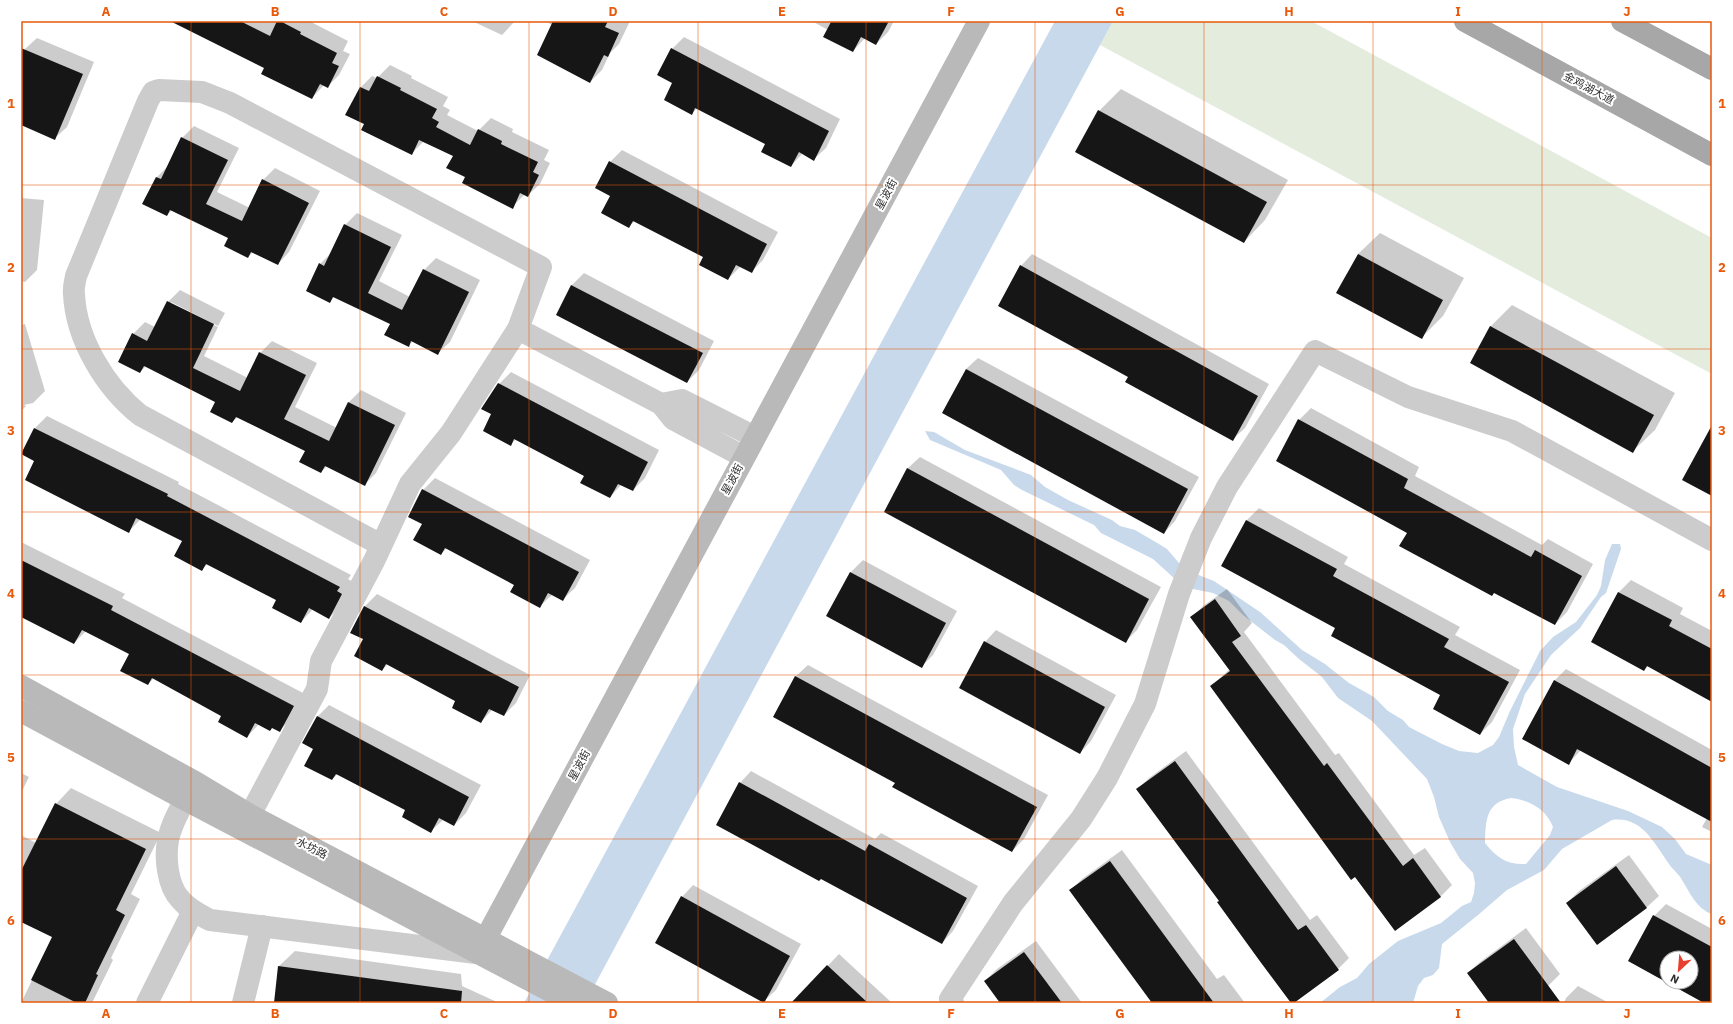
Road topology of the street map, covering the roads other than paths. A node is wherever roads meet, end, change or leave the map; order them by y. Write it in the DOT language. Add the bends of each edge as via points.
graph roads {
  1 [pos="979,21"];
  2 [pos="1465,21"];
  3 [pos="1622,21"];
  4 [pos="1712,69"];
  5 [pos="1712,155"];
  6 [pos="518,329"];
  7 [pos="661,404"];
  8 [pos="755,437"];
  9 [pos="744,457"];
  10 [pos="1712,540"];
  11 [pos="381,545"];
  12 [pos="21,686"];
  13 [pos="21,712"];
  14 [pos="190,791"];
  15 [pos="250,815"];
  16 [pos="192,911"];
  17 [pos="262,926"];
  18 [pos="482,946"];
  19 [pos="530,971"];
  20 [pos="147,1003"];
  21 [pos="242,1003"];
  22 [pos="573,1003"];
  23 [pos="607,1003"];
  24 [pos="952,1003"];
  1 -- 8 [label="street, 星波街"];
  2 -- 5 [label="main road, 金鸡湖大道"];
  3 -- 4 [label="main road"];
  6 -- 7 [label="street"];
  6 -- 11 [label="street" via="451,432 410,484"];
  6 -- 11 [label="street" via="540,267 230,103 202,92 153,92 76,276 74,294 77,312 91,353 116,392 140,416"];
  7 -- 8 [label="street" via="682,400"];
  7 -- 9 [label="street" via="673,419"];
  8 -- 9 [label="street, 星波街"];
  9 -- 18 [label="street, 星波街"];
  10 -- 24 [label="street" via="1512,431 1408,397 1315,351 1227,487 1194,553 1145,704 1111,771 1081,819 1001,919 950,999"];
  11 -- 15 [label="street" via="321,661 316,689"];
  12 -- 14 [label="street, 水坊路"];
  13 -- 14 [label="street, 水坊路"];
  14 -- 15 [label="street, 水坊路"];
  14 -- 16 [label="street" via="168,839 167,860 172,883 179,898"];
  14 -- 18 [label="street, 水坊路"];
  15 -- 18 [label="street, 水坊路"];
  16 -- 17 [label="street" via="210,920"];
  16 -- 20 [label="street"];
  17 -- 18 [label="street"];
  17 -- 21 [label="street"];
  18 -- 19 [label="street, 水坊路"];
  19 -- 22 [label="street, 水坊路"];
  19 -- 23 [label="street, 水坊路"];
}
